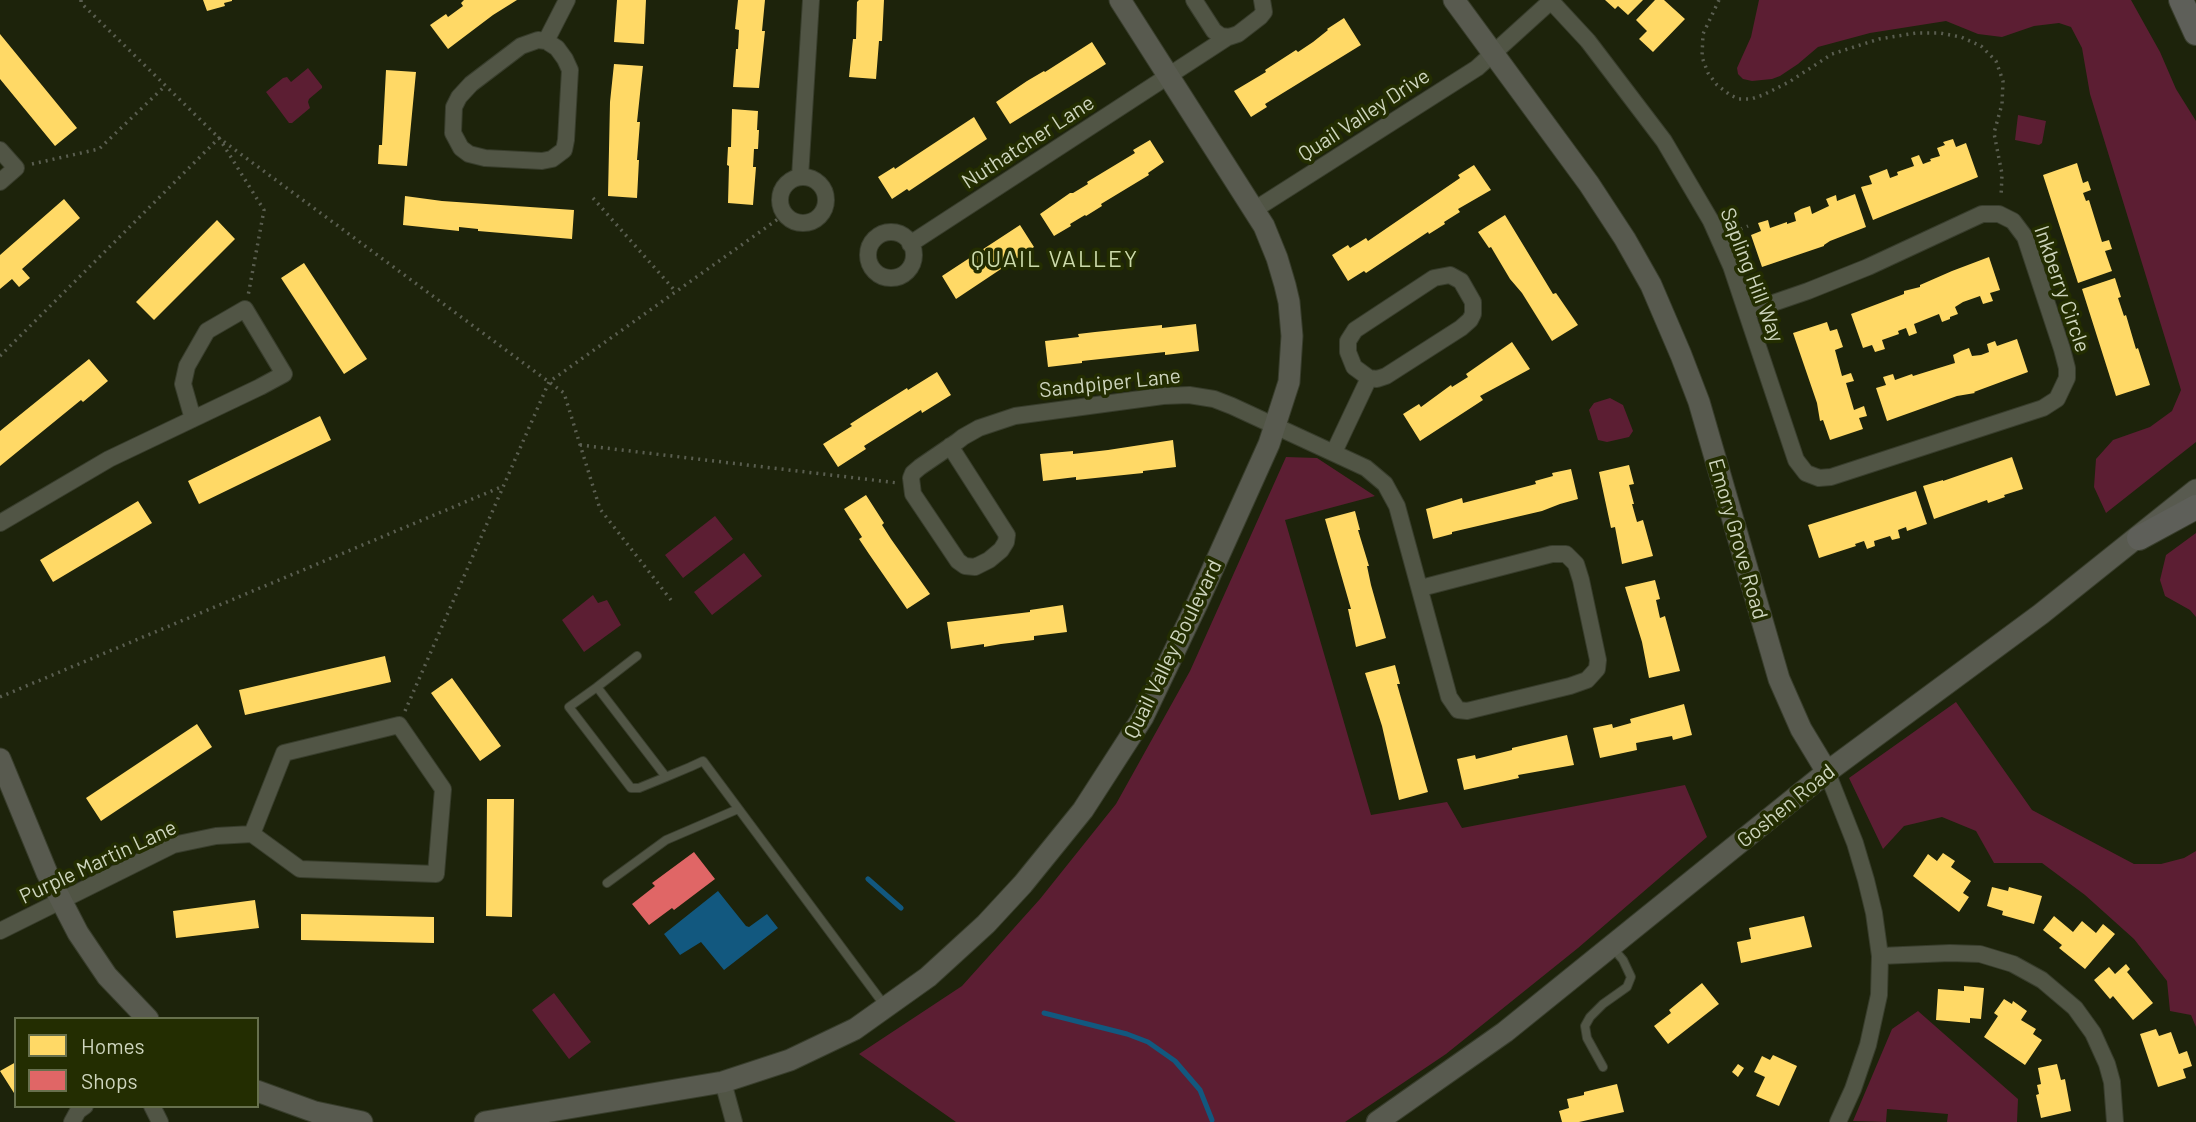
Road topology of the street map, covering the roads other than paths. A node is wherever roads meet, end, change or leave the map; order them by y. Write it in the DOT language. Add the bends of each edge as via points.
graph roads {
  1 [pos="567,0"];
  2 [pos="811,0"];
  3 [pos="1120,0"];
  4 [pos="1194,0"];
  5 [pos="1262,0"];
  6 [pos="1454,0"];
  7 [pos="1551,0"];
  8 [pos="2181,0"];
  9 [pos="2196,33"];
  10 [pos="1228,37"];
  11 [pos="546,41"];
  12 [pos="1494,54"];
  13 [pos="1169,77"];
  14 [pos="0,150"];
  15 [pos="800,177"];
  16 [pos="0,183"];
  17 [pos="1254,210"];
  18 [pos="910,244"];
  19 [pos="1747,312"];
  20 [pos="1369,378"];
  21 [pos="193,419"];
  22 [pos="1275,427"];
  23 [pos="950,446"];
  24 [pos="1334,452"];
  25 [pos="1812,476"];
  26 [pos="2196,490"];
  27 [pos="2196,508"];
  28 [pos="0,523"];
  29 [pos="2139,538"];
  30 [pos="1421,588"];
  31 [pos="637,656"];
  32 [pos="597,687"];
  33 [pos="0,759"];
  34 [pos="1827,772"];
  35 [pos="666,777"];
  36 [pos="738,809"];
  37 [pos="252,834"];
  38 [pos="607,883"];
  39 [pos="61,902"];
  40 [pos="2,926"];
  41 [pos="1612,947"];
  42 [pos="1880,956"];
  43 [pos="886,1008"];
  44 [pos="146,1017"];
  45 [pos="1603,1067"];
  46 [pos="723,1082"];
  47 [pos="259,1092"];
  48 [pos="82,1108"];
  49 [pos="72,1122"];
  50 [pos="362,1122"];
  51 [pos="485,1122"];
  52 [pos="734,1122"];
  53 [pos="1377,1122"];
  54 [pos="1838,1122"];
  55 [pos="2115,1122"];
  1 -- 11 [label="street"];
  2 -- 15 [label="street"];
  3 -- 13 [label="street, Quail Valley Boulevard"];
  4 -- 10 [label="street" via="1214,31"];
  5 -- 10 [label="street, Nuthatcher Lane" via="1264,12 1258,20"];
  6 -- 12 [label="street, Emory Grove Road"];
  7 -- 12 [label="street, Quail Valley Drive"];
  7 -- 19 [label="street, Sapling Hill Way" via="1674,155 1717,232"];
  8 -- 9 [label="main road"];
  10 -- 13 [label="street, Nuthatcher Lane"];
  11 -- 11 [label="street" via="560,51 570,73 564,150 542,161 469,154 453,133 459,97 521,46"];
  12 -- 17 [label="street, Quail Valley Drive"];
  12 -- 34 [label="street, Emory Grove Road" via="1589,184 1651,285 1699,402 1779,679 1795,718"];
  13 -- 17 [label="street, Quail Valley Boulevard"];
  13 -- 18 [label="street, Nuthatcher Lane"];
  14 -- 16 [label="street" via="16,168"];
  15 -- 15 [label="street" via="787,183 780,202 785,214 805,223 825,207 826,197 812,178"];
  17 -- 22 [label="street, Quail Valley Boulevard" via="1277,258 1291,319 1290,374"];
  19 -- 25 [label="street, Sapling Hill Way" via="1796,460"];
  19 -- 25 [label="street, Inkberry Circle" via="1868,267 1985,214 2008,218 2025,237 2067,368 2066,383 2057,399 2043,408 1831,477"];
  20 -- 20 [label="street" via="1386,376 1469,322 1474,303 1461,281 1450,275 1434,278 1355,330 1348,341 1350,360"];
  20 -- 24 [label="street"];
  21 -- 21 [label="street" via="284,374 245,309 207,331 187,366 183,384"];
  21 -- 28 [label="street" via="109,459"];
  22 -- 23 [label="street, Sandpiper Lane" via="1214,399 1177,395 1015,416 979,428"];
  22 -- 24 [label="street, Sandpiper Lane"];
  22 -- 43 [label="street, Quail Valley Boulevard" via="1160,684 1094,794 1039,866 986,924"];
  23 -- 23 [label="street, Sandpiper Lane" via="915,471 911,485 961,564 979,565 1001,550 1006,533"];
  24 -- 30 [label="street, Sandpiper Lane" via="1370,470 1391,493"];
  26 -- 29 [label="street, Goshen Road"];
  27 -- 29 [label="main road"];
  29 -- 34 [label="street, Goshen Road"];
  30 -- 30 [label="street, Sandpiper Lane" via="1566,554 1576,564 1581,580 1597,669 1587,680 1570,686 1467,711 1458,709 1449,697"];
  31 -- 32 [label="lane"];
  32 -- 35 [label="lane"];
  32 -- 35 [label="lane" via="569,707 626,783 635,789"];
  33 -- 39 [label="street"];
  34 -- 41 [label="street, Goshen Road"];
  34 -- 42 [label="street, Emory Grove Road" via="1866,880"];
  35 -- 36 [label="lane" via="702,761"];
  36 -- 38 [label="lane" via="666,839"];
  36 -- 43 [label="lane"];
  37 -- 37 [label="street" via="284,753 399,725 443,789 436,874 300,869"];
  37 -- 39 [label="street, Purple Martin Lane" via="173,845"];
  39 -- 40 [label="street, Purple Martin Lane"];
  39 -- 44 [label="street" via="99,965"];
  41 -- 45 [label="lane" via="1631,977 1627,987 1602,1004 1585,1026"];
  41 -- 53 [label="street, Goshen Road" via="1505,1032"];
  42 -- 54 [label="street, Emory Grove Road" via="1879,995 1868,1045"];
  42 -- 55 [label="street" via="1980,954 2013,964 2042,980 2075,1009 2093,1033 2109,1073"];
  43 -- 46 [label="street, Quail Valley Boulevard" via="823,1046"];
  46 -- 51 [label="street, Quail Valley Boulevard"];
  46 -- 52 [label="street"];
  47 -- 50 [label="street" via="315,1112"];
  48 -- 49 [label="street"];
}
